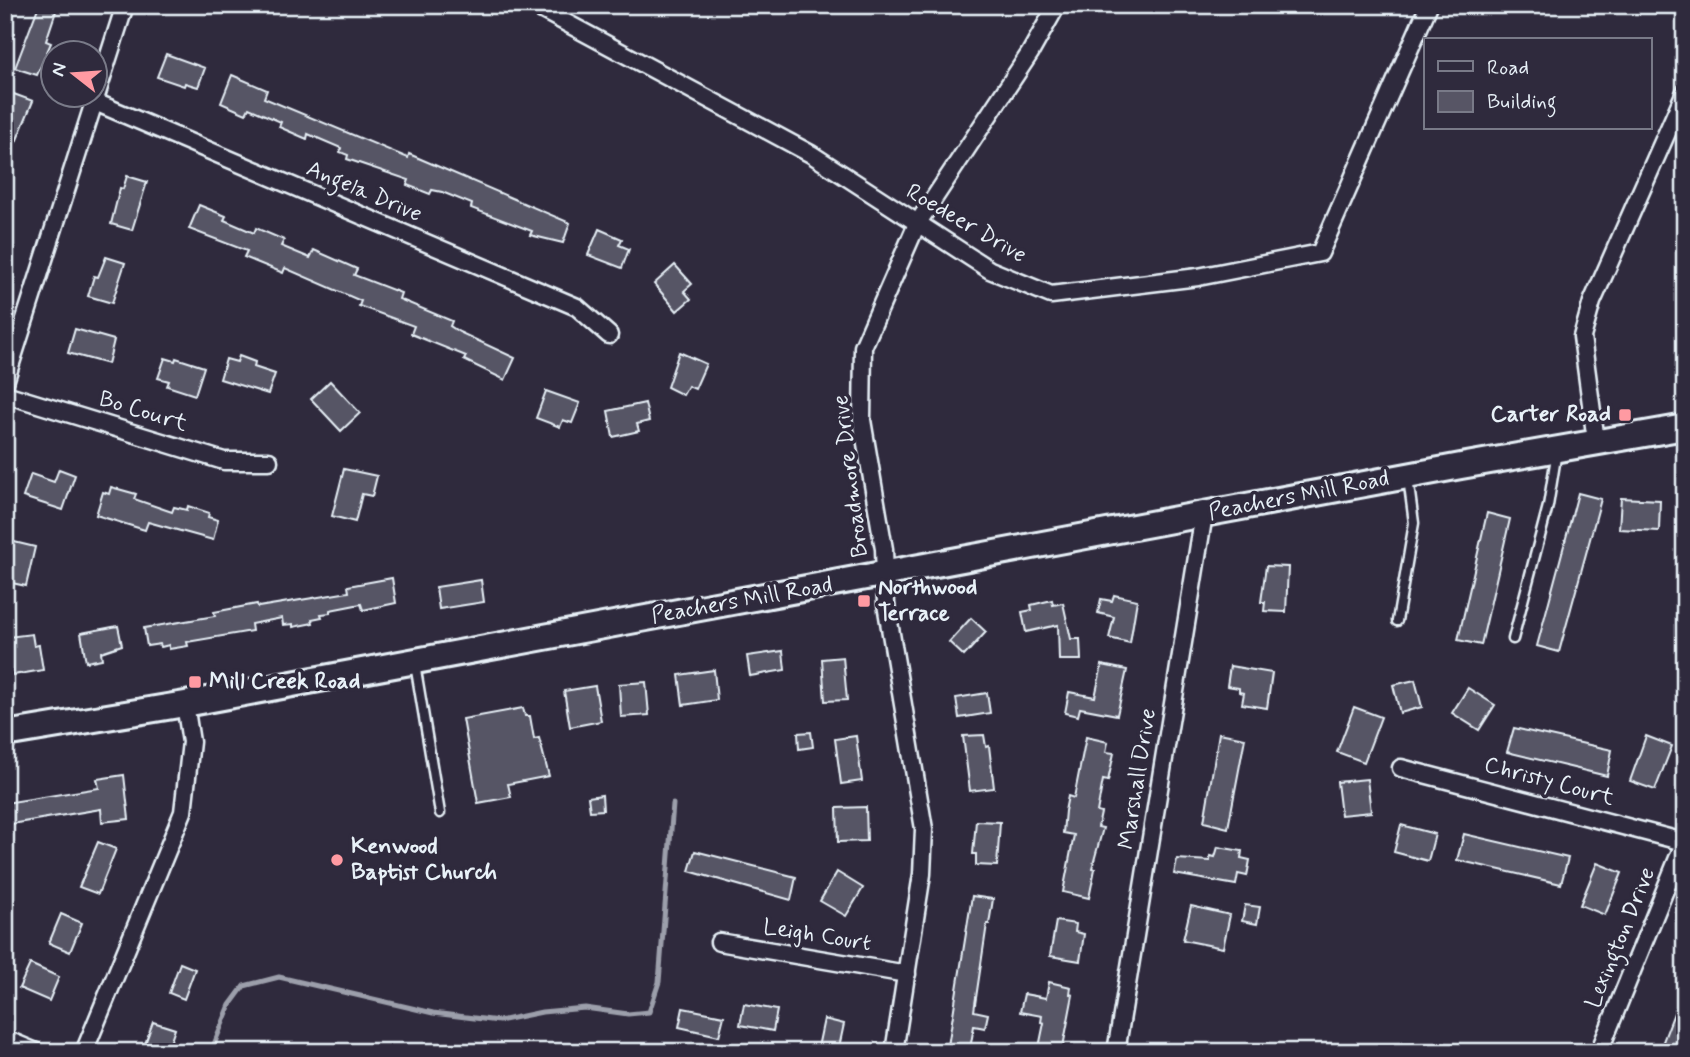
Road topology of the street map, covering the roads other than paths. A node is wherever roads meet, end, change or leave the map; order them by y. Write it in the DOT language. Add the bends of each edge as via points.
graph roads {
  1 [pos="125,5"];
  2 [pos="533,5"];
  3 [pos="1057,5"];
  4 [pos="1429,5"];
  5 [pos="108,60"];
  6 [pos="1685,92"];
  7 [pos="93,108"];
  8 [pos="108,108"];
  9 [pos="917,223"];
  10 [pos="609,335"];
  11 [pos="5,382"];
  12 [pos="5,394"];
  13 [pos="1685,427"];
  14 [pos="1596,441"];
  15 [pos="1557,448"];
  16 [pos="269,461"];
  17 [pos="1408,476"];
  18 [pos="1204,513"];
  19 [pos="884,575"];
  20 [pos="1397,621"];
  21 [pos="1513,639"];
  22 [pos="415,661"];
  23 [pos="185,704"];
  24 [pos="5,734"];
  25 [pos="1401,768"];
  26 [pos="440,813"];
  27 [pos="1685,841"];
  28 [pos="719,942"];
  29 [pos="907,974"];
  30 [pos="5,1038"];
  31 [pos="36,1052"];
  32 [pos="84,1052"];
  33 [pos="894,1052"];
  34 [pos="1115,1052"];
  35 [pos="1599,1052"];
  1 -- 5 [label="street"];
  2 -- 9 [label="street, Roedeer Drive" via="811,154"];
  3 -- 9 [label="street, Broadmore Drive"];
  4 -- 9 [label="street, Roedeer Drive" via="1320,253 1198,277 1051,295 990,270"];
  6 -- 14 [label="street" via="1592,302 1582,337"];
  7 -- 11 [label="street"];
  8 -- 10 [label="street, Angela Drive" via="577,307"];
  9 -- 19 [label="street, Broadmore Drive" via="863,347 862,420 884,549"];
  12 -- 16 [label="street, Bo Court" via="224,461"];
  13 -- 14 [label="main road, Peachers Mill Road"];
  14 -- 15 [label="main road, Peachers Mill Road"];
  15 -- 17 [label="main road, Peachers Mill Road"];
  15 -- 21 [label="lane" via="1548,506"];
  17 -- 18 [label="main road, Peachers Mill Road"];
  17 -- 20 [label="lane" via="1414,523"];
  18 -- 19 [label="main road, Peachers Mill Road"];
  18 -- 34 [label="street, Marshall Drive"];
  19 -- 22 [label="main road, Peachers Mill Road"];
  19 -- 29 [label="street" via="924,829"];
  22 -- 23 [label="main road, Peachers Mill Road"];
  22 -- 26 [label="lane"];
  23 -- 24 [label="main road, Peachers Mill Road"];
  23 -- 32 [label="street" via="191,742 183,812"];
  25 -- 27 [label="street, Christy Court"];
  27 -- 35 [label="street, Lexington Drive"];
  28 -- 29 [label="street, Leigh Court"];
  29 -- 33 [label="street"];
  30 -- 31 [label="street"];
}
